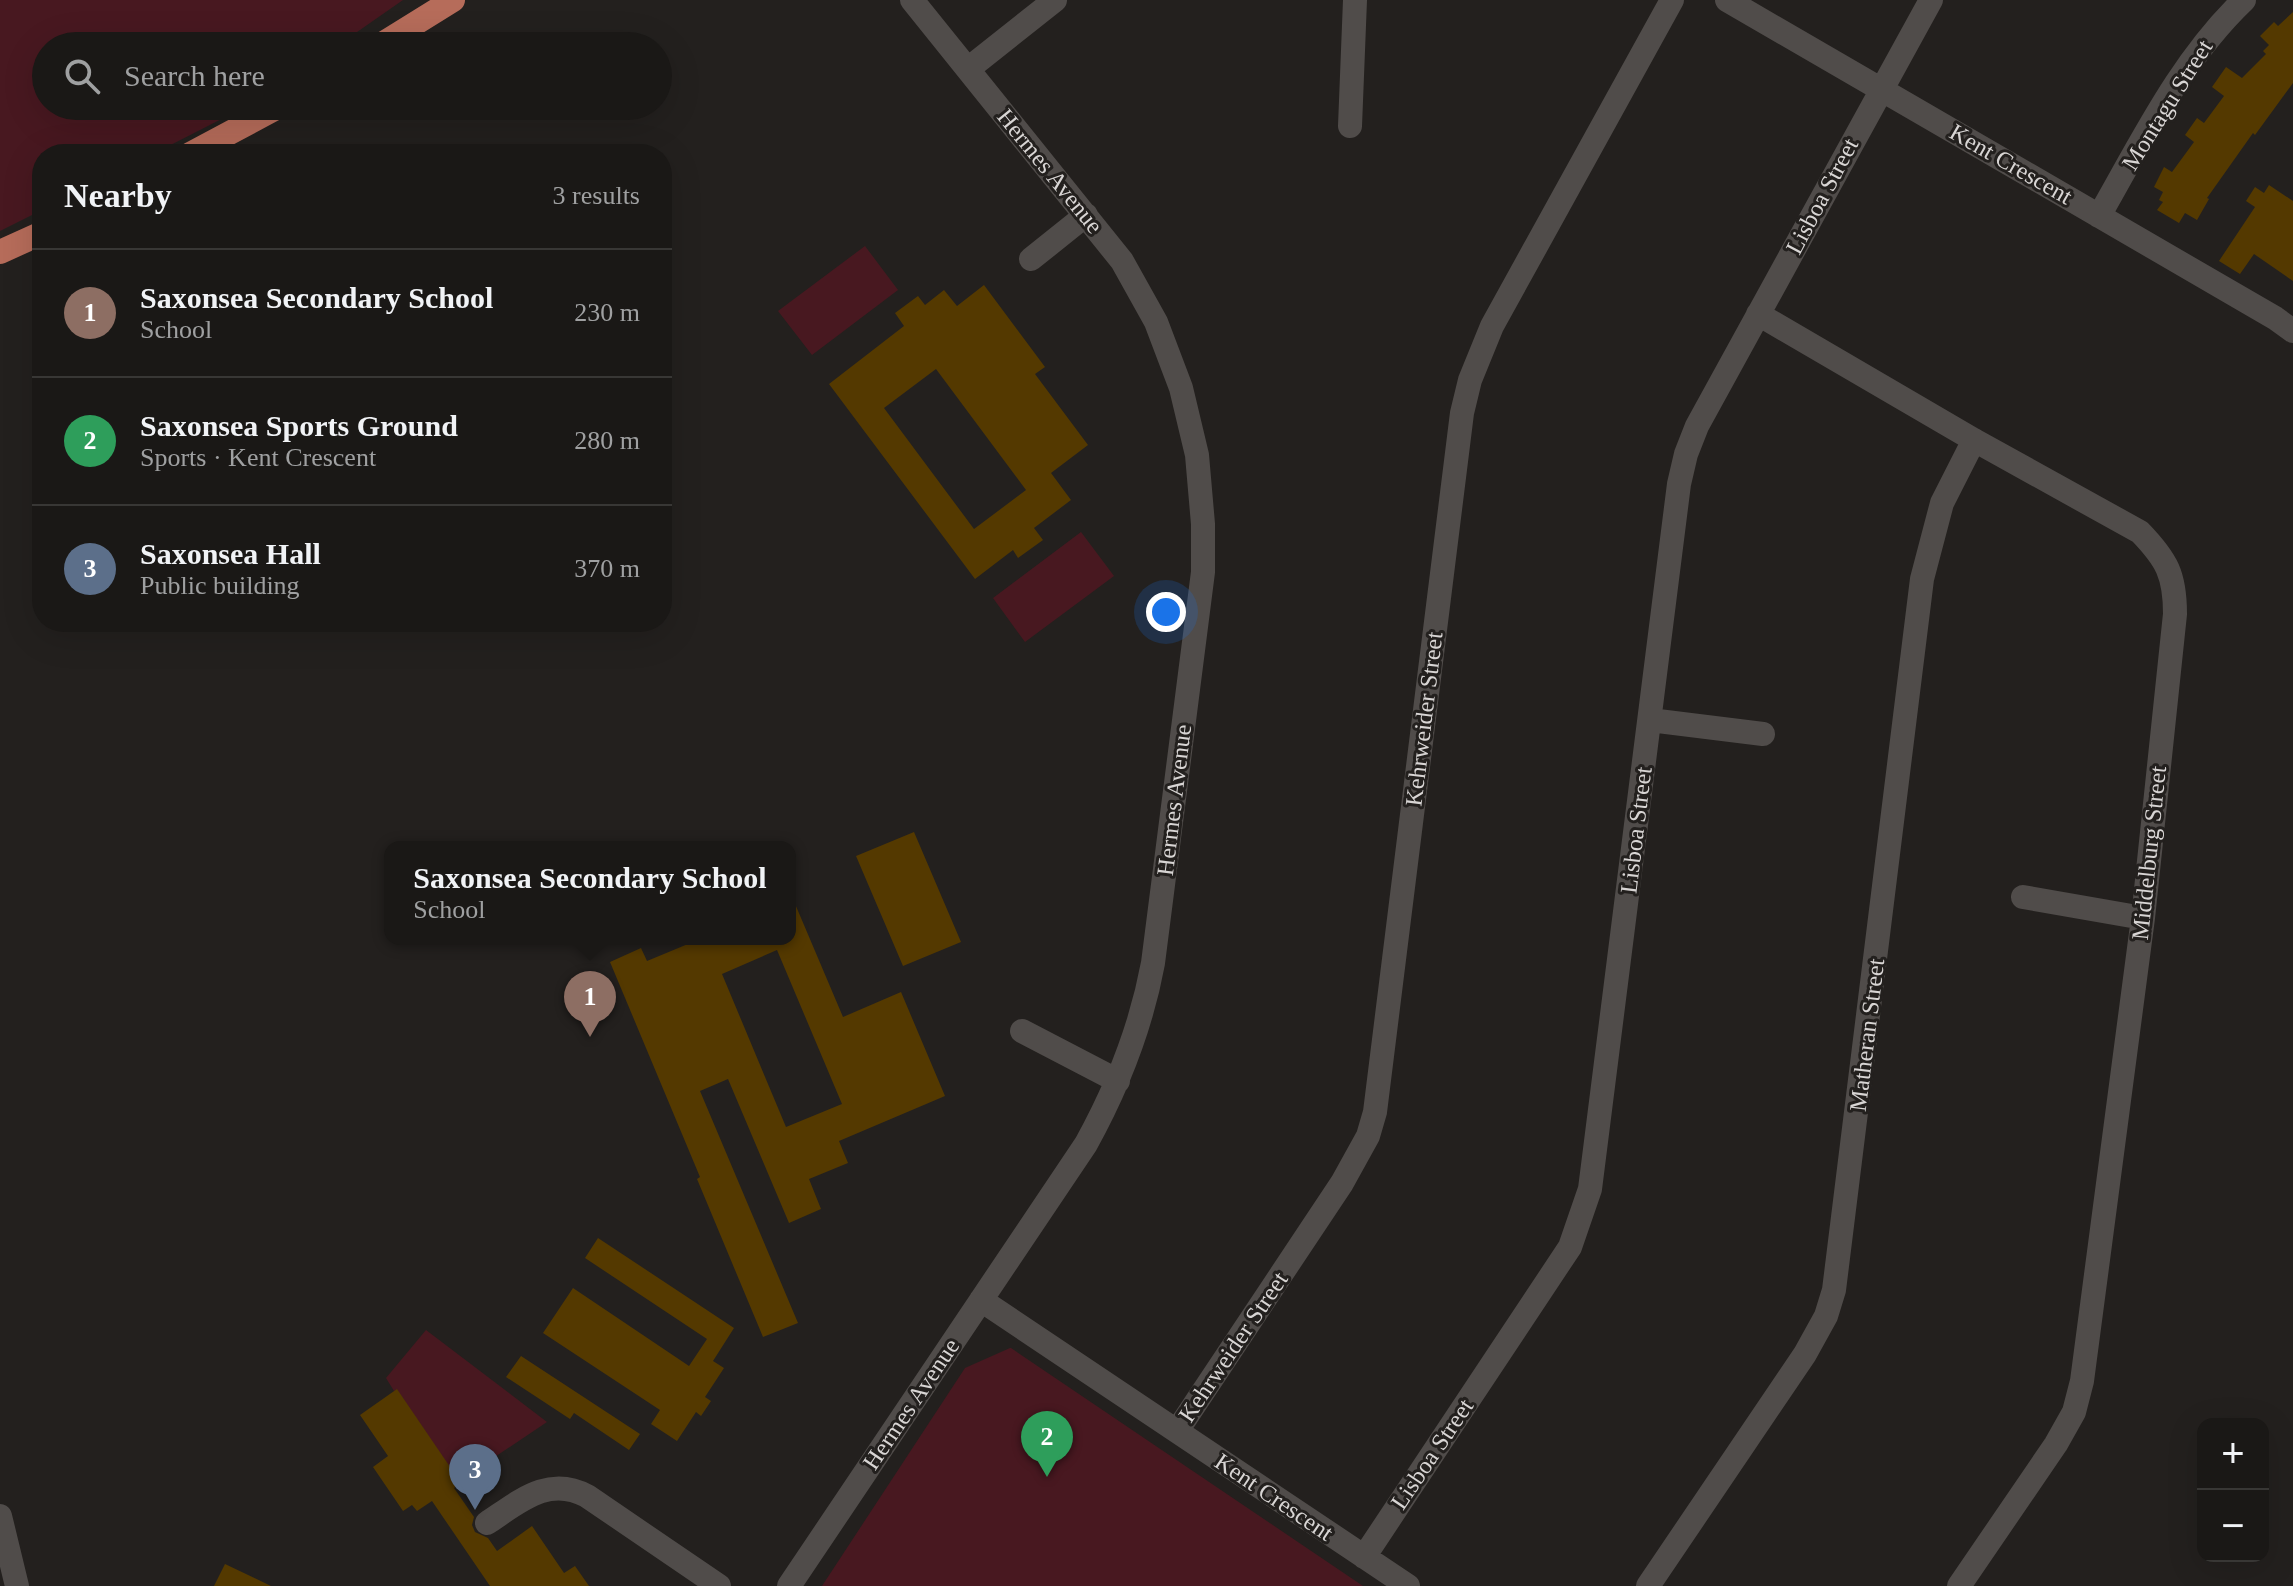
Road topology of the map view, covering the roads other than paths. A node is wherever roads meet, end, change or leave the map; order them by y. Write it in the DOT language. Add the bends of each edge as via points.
graph roads {
  1 [pos="453,0"];
  2 [pos="912,0"];
  3 [pos="1055,0"];
  4 [pos="1355,0"];
  5 [pos="1672,0"];
  6 [pos="1727,0"];
  7 [pos="1931,0"];
  8 [pos="2244,0"];
  9 [pos="402,32"];
  10 [pos="968,69"];
  11 [pos="1881,88"];
  12 [pos="254,120"];
  13 [pos="1350,126"];
  14 [pos="209,144"];
  15 [pos="1086,215"];
  16 [pos="2099,216"];
  17 [pos="32,238"];
  18 [pos="0,252"];
  19 [pos="1031,259"];
  20 [pos="1758,314"];
  21 [pos="2293,331"];
  22 [pos="1974,440"];
  23 [pos="1650,720"];
  24 [pos="1763,734"];
  25 [pos="2023,897"];
  26 [pos="2143,918"];
  27 [pos="1022,1031"];
  28 [pos="1118,1081"];
  29 [pos="981,1300"];
  30 [pos="1177,1431"];
  31 [pos="0,1516"];
  32 [pos="487,1523"];
  33 [pos="4,1546"];
  34 [pos="1364,1557"];
  35 [pos="17,1586"];
  36 [pos="719,1586"];
  37 [pos="789,1586"];
  38 [pos="1408,1586"];
  39 [pos="1648,1586"];
  40 [pos="1959,1586"];
  1 -- 9 [label="main road"];
  2 -- 10 [label="street, Hermes Avenue"];
  3 -- 10 [label="street"];
  4 -- 13 [label="street"];
  5 -- 30 [label="street, Kehrweider Street" via="1492,326 1470,380 1368,1136"];
  6 -- 11 [label="street, Kent Crescent"];
  7 -- 11 [label="street, Lisboa Street"];
  8 -- 16 [label="street, Montagu Street" via="2184,70"];
  10 -- 15 [label="street, Hermes Avenue"];
  11 -- 16 [label="street, Kent Crescent"];
  11 -- 20 [label="street, Lisboa Street"];
  12 -- 14 [label="main road"];
  15 -- 19 [label="street"];
  15 -- 28 [label="street, Hermes Avenue" via="1128,271 1169,355 1197,455 1203,524 1203,572 1153,963"];
  16 -- 21 [label="street, Kent Crescent"];
  17 -- 18 [label="main road"];
  20 -- 22 [label="street, Middelburg Street"];
  20 -- 23 [label="street, Lisboa Street" via="1686,454"];
  22 -- 26 [label="street, Middelburg Street" via="2140,532 2170,570 2175,614"];
  22 -- 39 [label="street, Matheran Street" via="1942,503 1922,579 1834,1290 1805,1354"];
  23 -- 24 [label="street"];
  23 -- 34 [label="street, Lisboa Street" via="1590,1189 1582,1218 1570,1247"];
  25 -- 26 [label="street"];
  26 -- 40 [label="street, Middelburg Street" via="2074,1412"];
  27 -- 28 [label="street"];
  28 -- 29 [label="street, Hermes Avenue" via="1086,1144"];
  29 -- 30 [label="street, Kent Crescent"];
  29 -- 37 [label="street, Hermes Avenue"];
  30 -- 34 [label="street, Kent Crescent"];
  31 -- 33 [label="street"];
  32 -- 36 [label="street" via="534,1492 567,1488 587,1496"];
  33 -- 35 [label="street"];
  34 -- 38 [label="street, Kent Crescent"];
}
